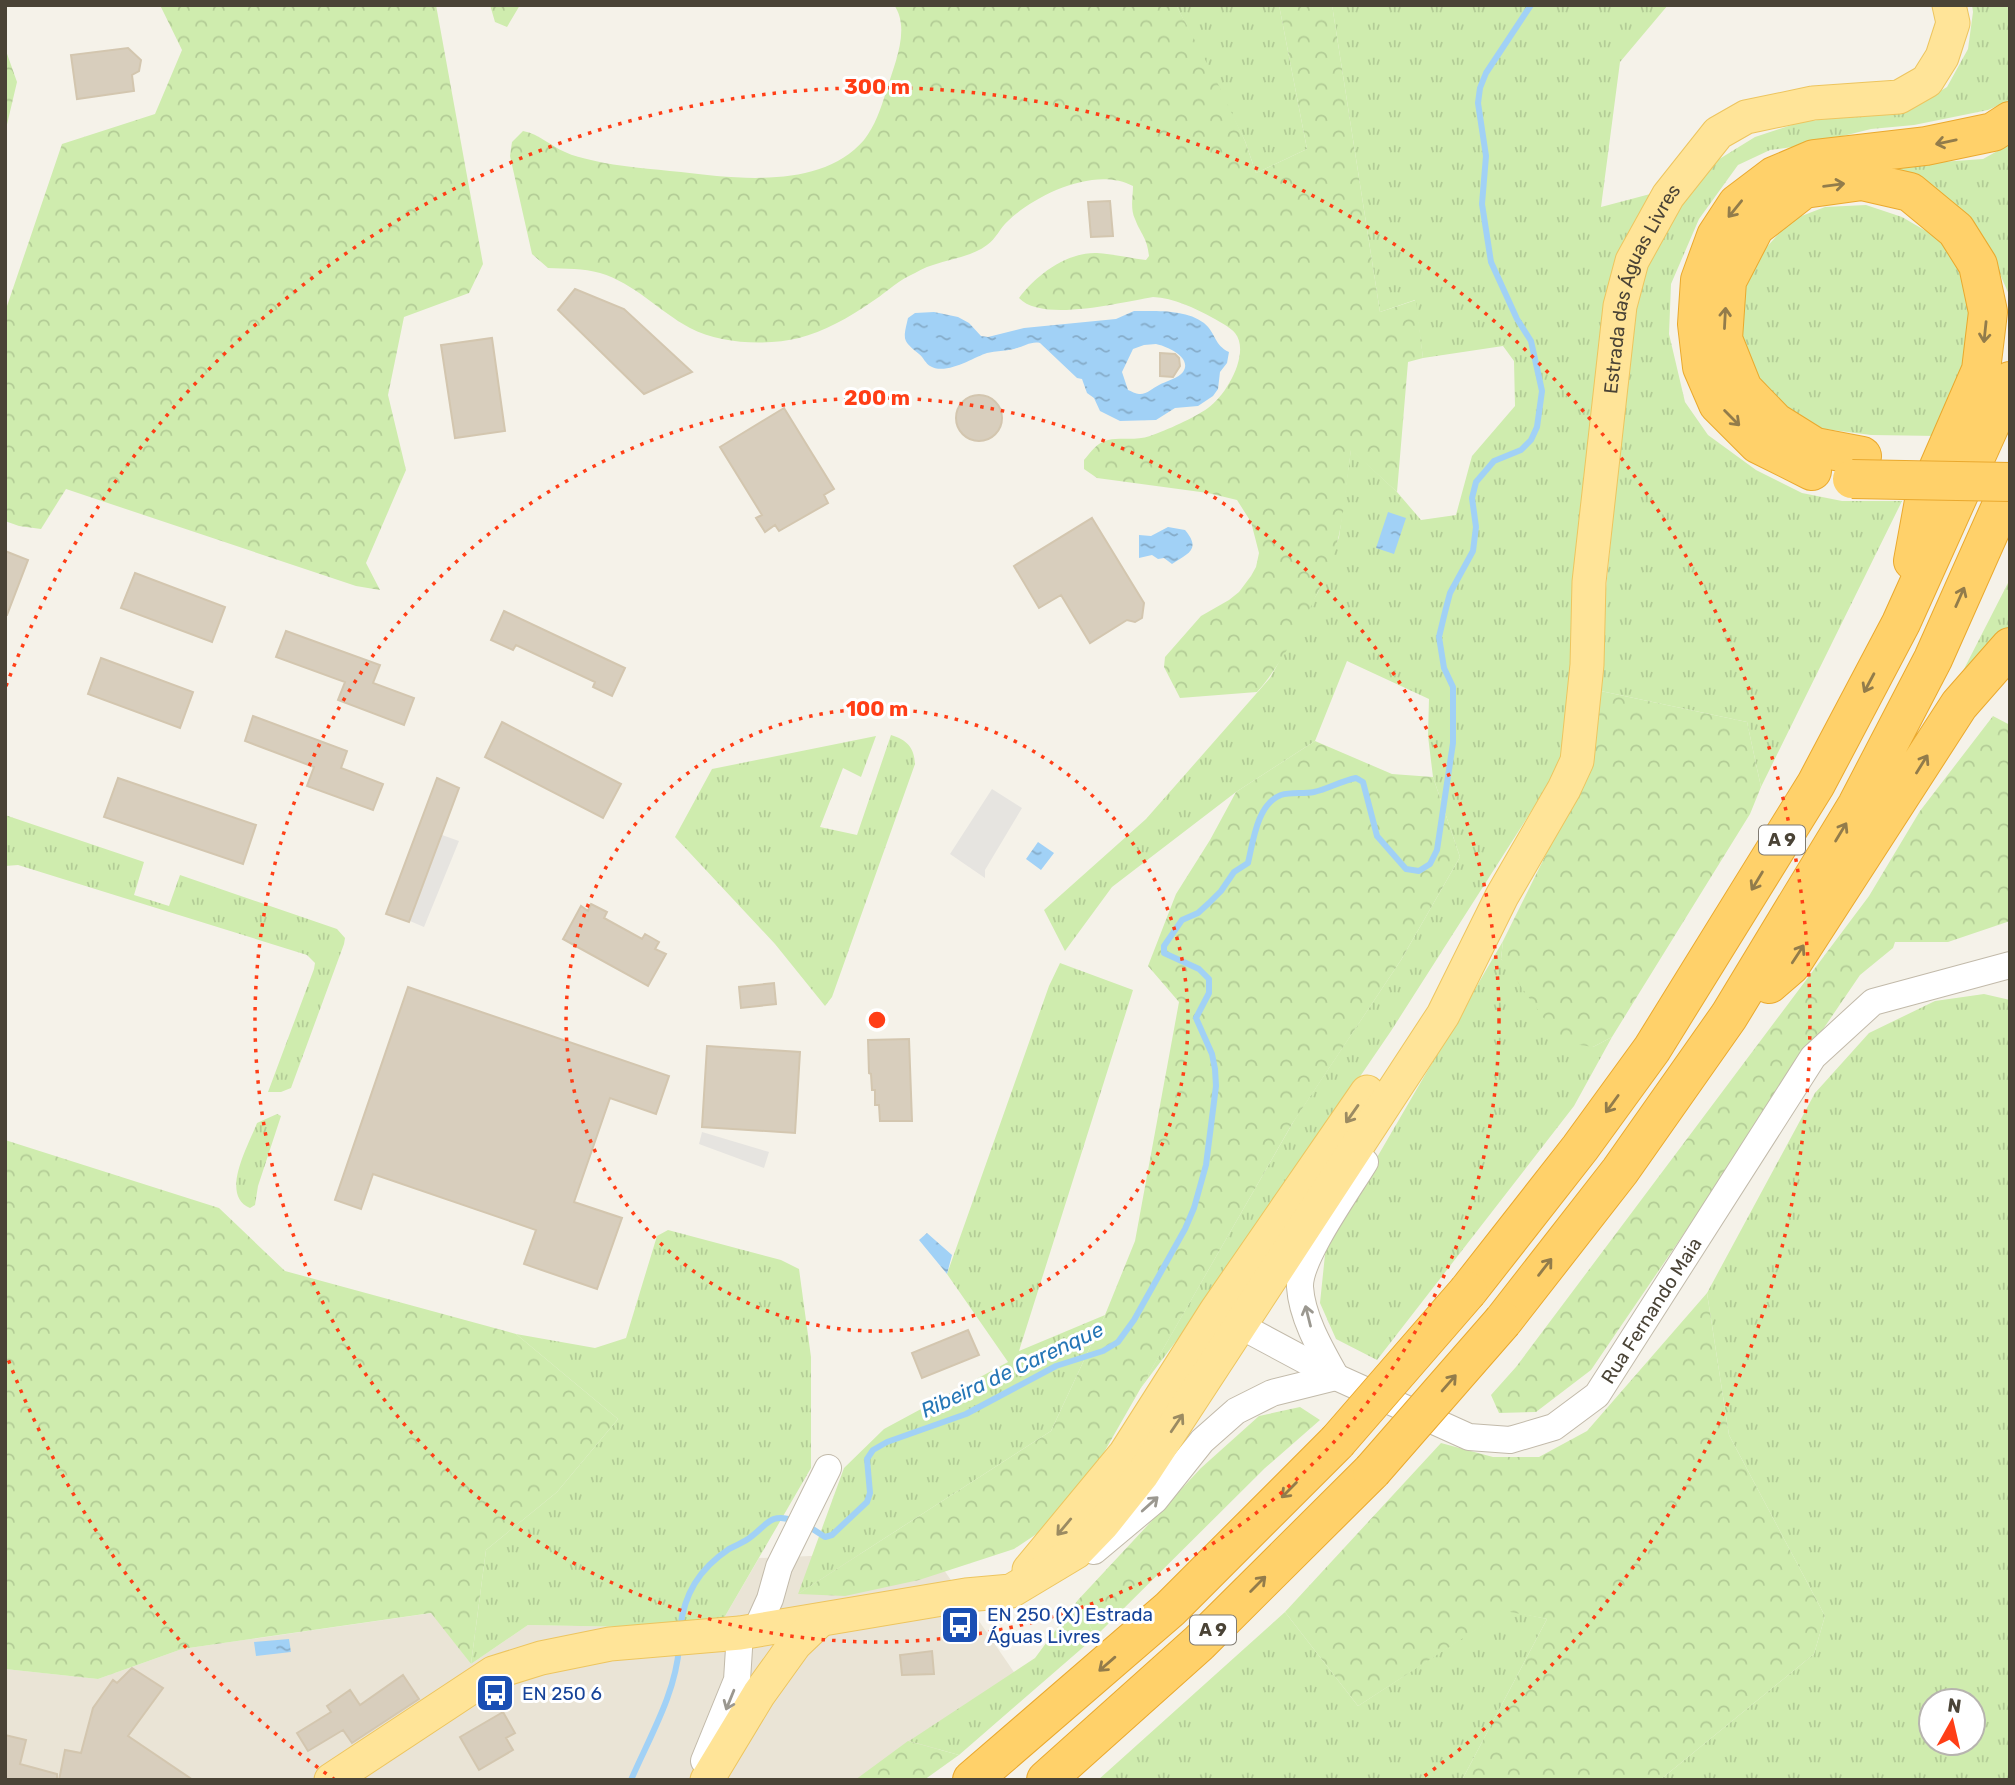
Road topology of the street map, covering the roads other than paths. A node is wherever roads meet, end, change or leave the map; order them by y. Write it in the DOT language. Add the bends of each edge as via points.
graph roads {
  1 [pos="1950,5"];
  2 [pos="2010,121"];
  3 [pos="2010,381"];
  4 [pos="2010,456"];
  5 [pos="1857,467"];
  6 [pos="2010,484"];
  7 [pos="1901,623"];
  8 [pos="2010,647"];
  9 [pos="1502,896"];
  10 [pos="2010,965"];
  11 [pos="1443,1015"];
  12 [pos="1729,1016"];
  13 [pos="1228,1319"];
  14 [pos="1336,1377"];
  15 [pos="828,1468"];
  16 [pos="1012,1591"];
  17 [pos="818,1622"];
  18 [pos="755,1630"];
  19 [pos="772,1675"];
  20 [pos="331,1780"];
  21 [pos="694,1780"];
  22 [pos="707,1780"];
  23 [pos="972,1780"];
  24 [pos="1046,1780"];
  1 -- 9 [label="main road, Estrada das Águas Livres" via="1953,23 1942,57 1927,81 1899,97 1813,103 1746,117 1718,133 1668,196 1632,261 1620,306 1591,569 1577,761"];
  2 -- 5 [label="highway, one-way" via="1993,132 1926,146 1814,159 1774,176 1737,204 1716,236 1700,280 1697,324 1702,367 1718,404 1758,444 1806,470"];
  3 -- 7 [label="highway, A 9"];
  4 -- 5 [label="highway"];
  5 -- 6 [label="highway, bridge"];
  5 -- 7 [label="highway, one-way" via="1775,422 1744,389 1723,340 1727,281 1755,227 1804,189 1862,181 1910,192 1956,230 1978,265 1987,312 1981,370 1924,501"];
  12 -- 6 [label="highway, A 9, one-way" via="1857,805 1933,659"];
  7 -- 23 [label="highway, A 9, one-way, bridge" via="1816,784 1652,1049 1468,1291 1337,1442 1170,1609"];
  12 -- 8 [label="highway, one-way" via="1790,965 1959,705"];
  9 -- 11 [label="main road"];
  9 -- 13 [label="main road, one-way"];
  10 -- 14 [label="street, Rua Fernando Maia" via="1873,1002 1813,1057 1597,1395 1554,1427 1510,1440 1469,1437"];
  11 -- 13 [label="main road"];
  14 -- 11 [label="street, one-way" via="1311,1331 1300,1285 1310,1250 1387,1126"];
  24 -- 12 [label="highway, A 9, one-way, bridge" via="1199,1643 1372,1471 1503,1321 1620,1171"];
  13 -- 14 [label="street, Rua Fernando Maia"];
  13 -- 16 [label="main road" via="1142,1475 1076,1552"];
  16 -- 14 [label="street, one-way" via="1070,1571 1155,1500 1202,1441 1236,1410 1272,1393"];
  15 -- 18 [label="street" via="779,1567"];
  16 -- 17 [label="main road"];
  17 -- 18 [label="main road"];
  17 -- 19 [label="main road"];
  18 -- 19 [label="main road"];
  18 -- 20 [label="main road" via="610,1644 494,1673"];
  18 -- 21 [label="street, one-way"];
  19 -- 22 [label="main road"];
}
